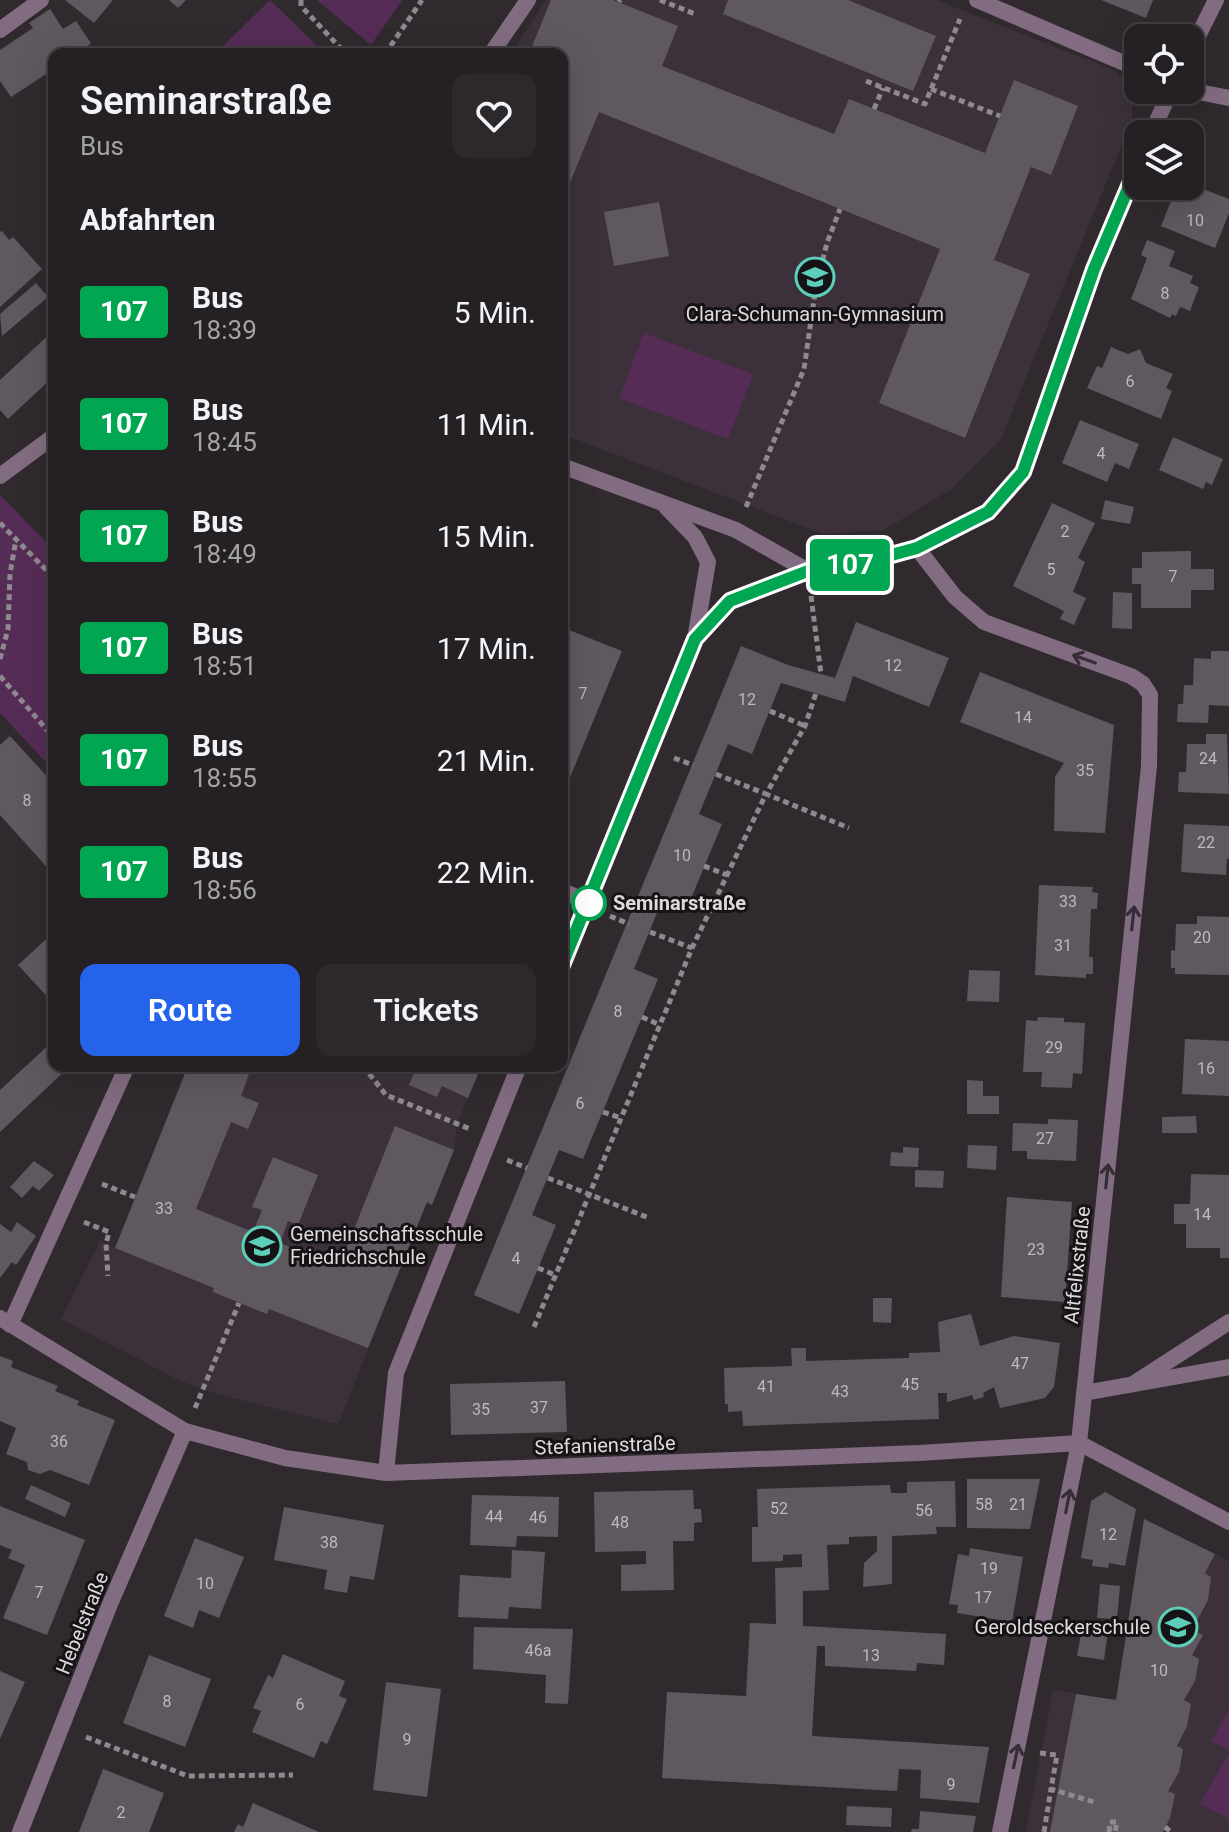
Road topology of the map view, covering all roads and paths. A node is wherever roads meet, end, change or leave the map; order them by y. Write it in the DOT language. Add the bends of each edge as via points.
graph roads {
  1 [pos="41,0"];
  2 [pos="301,0"];
  3 [pos="422,0"];
  4 [pos="528,0"];
  5 [pos="660,0"];
  6 [pos="977,0"];
  7 [pos="1216,0"];
  8 [pos="964,12"];
  9 [pos="695,14"];
  10 [pos="1204,24"];
  11 [pos="0,30"];
  12 [pos="340,48"];
  13 [pos="389,48"];
  14 [pos="495,48"];
  15 [pos="1124,63"];
  16 [pos="866,81"];
  17 [pos="883,87"];
  18 [pos="931,89"];
  19 [pos="1204,93"];
  20 [pos="1229,98"];
  21 [pos="874,109"];
  22 [pos="1000,116"];
  23 [pos="1124,198"];
  24 [pos="840,209"];
  25 [pos="48,440"];
  26 [pos="568,468"];
  27 [pos="0,476"];
  28 [pos="662,503"];
  29 [pos="747,505"];
  30 [pos="0,523"];
  31 [pos="16,539"];
  32 [pos="917,548"];
  33 [pos="808,571"];
  34 [pos="48,572"];
  35 [pos="695,639"];
  36 [pos="0,659"];
  37 [pos="821,674"];
  38 [pos="0,676"];
  39 [pos="816,693"];
  40 [pos="770,711"];
  41 [pos="805,726"];
  42 [pos="48,731"];
  43 [pos="716,774"];
  44 [pos="766,794"];
  45 [pos="849,828"];
  46 [pos="704,866"];
  47 [pos="727,875"];
  48 [pos="568,893"];
  49 [pos="589,902"];
  50 [pos="650,932"];
  51 [pos="692,948"];
  52 [pos="568,951"];
  53 [pos="642,1017"];
  54 [pos="660,1025"];
  55 [pos="124,1072"];
  56 [pos="368,1072"];
  57 [pos="517,1072"];
  58 [pos="603,1112"];
  59 [pos="621,1118"];
  60 [pos="457,1123"];
  61 [pos="79,1175"];
  62 [pos="548,1178"];
  63 [pos="589,1193"];
  64 [pos="135,1197"];
  65 [pos="649,1218"];
  66 [pos="109,1232"];
  67 [pos="538,1268"];
  68 [pos="555,1275"];
  69 [pos="108,1276"];
  70 [pos="239,1303"];
  71 [pos="5,1322"];
  72 [pos="1229,1322"];
  73 [pos="534,1327"];
  74 [pos="1229,1367"];
  75 [pos="1130,1387"];
  76 [pos="1084,1393"];
  77 [pos="198,1401"];
  78 [pos="185,1431"];
  79 [pos="1079,1443"];
  80 [pos="386,1473"];
  81 [pos="1229,1522"];
  82 [pos="63,1728"];
  83 [pos="1049,1754"];
  84 [pos="293,1775"];
  85 [pos="1051,1789"];
  86 [pos="1097,1803"];
  87 [pos="20,1832"];
  88 [pos="1000,1832"];
  89 [pos="1044,1832"];
  90 [pos="1109,1832"];
  91 [pos="1115,1832"];
  1 -- 11 [label="street"];
  2 -- 12 [label="path"];
  3 -- 13 [label="path"];
  4 -- 14 [label="street"];
  5 -- 9 [label="path"];
  6 -- 15 [label="street"];
  7 -- 10 [label="street"];
  8 -- 18 [label="path"];
  16 -- 17 [label="path"];
  17 -- 18 [label="path" via="925,104"];
  17 -- 21 [label="path"];
  18 -- 22 [label="path"];
  19 -- 20 [label="street"];
  23 -- 32 [label="street" via="1023,472 988,512"];
  24 -- 29 [label="path" via="816,286 804,369"];
  25 -- 27 [label="street"];
  26 -- 28 [label="street"];
  28 -- 33 [label="street" via="736,530"];
  28 -- 35 [label="street" via="695,537 708,562"];
  30 -- 31 [label="path"];
  31 -- 34 [label="path"];
  31 -- 36 [label="path"];
  32 -- 33 [label="street"];
  76 -- 32 [label="street, Altfelixstraße, one-way" via="1149,766 1150,695 1131,676 984,622 955,597"];
  33 -- 35 [label="street" via="730,601"];
  33 -- 37 [label="path"];
  35 -- 49 [label="street"];
  38 -- 42 [label="path"];
  39 -- 41 [label="path"];
  40 -- 41 [label="path"];
  41 -- 44 [label="path"];
  43 -- 44 [label="path"];
  44 -- 45 [label="path"];
  44 -- 47 [label="path"];
  46 -- 47 [label="path"];
  47 -- 51 [label="path"];
  48 -- 49 [label="street"];
  49 -- 52 [label="street"];
  50 -- 51 [label="path"];
  51 -- 54 [label="path"];
  53 -- 54 [label="path"];
  54 -- 59 [label="path"];
  55 -- 61 [label="street"];
  56 -- 60 [label="path" via="386,1095"];
  57 -- 80 [label="street" via="396,1373"];
  58 -- 59 [label="path"];
  59 -- 63 [label="path"];
  61 -- 64 [label="path"];
  61 -- 71 [label="street"];
  62 -- 63 [label="path"];
  63 -- 65 [label="path"];
  63 -- 68 [label="path"];
  66 -- 69 [label="path"];
  67 -- 68 [label="path"];
  68 -- 73 [label="path"];
  70 -- 77 [label="path"];
  71 -- 78 [label="street, Stefanienstraße"];
  72 -- 75 [label="street"];
  74 -- 75 [label="street"];
  75 -- 76 [label="street"];
  76 -- 79 [label="street, Altfelixstraße"];
  78 -- 80 [label="street, Stefanienstraße" via="285,1458"];
  78 -- 82 [label="street, Hebelstraße"];
  79 -- 80 [label="street, Stefanienstraße"];
  79 -- 81 [label="street"];
  88 -- 79 [label="street, Altfelixstraße, one-way"];
  82 -- 84 [label="path" via="188,1776"];
  82 -- 87 [label="street, Hebelstraße"];
  83 -- 85 [label="path" via="1057,1755"];
  85 -- 86 [label="path"];
  85 -- 89 [label="path"];
  90 -- 91 [label="path" via="1110,1822 1117,1822"];
}
